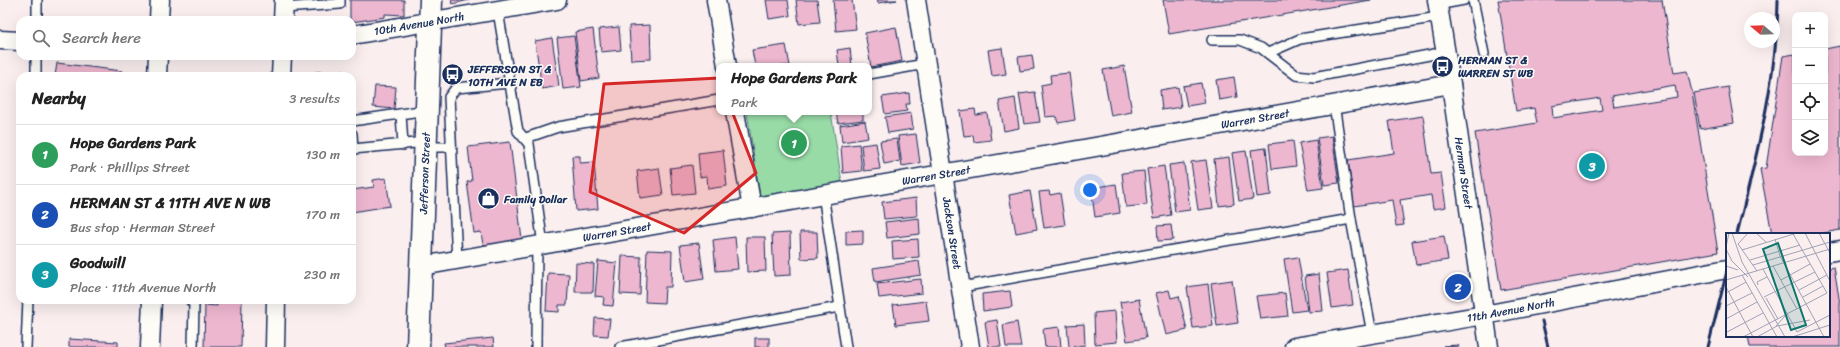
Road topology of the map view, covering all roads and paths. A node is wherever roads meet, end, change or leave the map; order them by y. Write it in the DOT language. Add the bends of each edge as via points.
graph roads {
  1 [pos="37,0"];
  2 [pos="160,0"];
  3 [pos="431,0"];
  4 [pos="555,0"];
  5 [pos="716,0"];
  6 [pos="916,0"];
  7 [pos="1464,0"];
  8 [pos="1472,0"];
  9 [pos="340,2"];
  10 [pos="1438,7"];
  11 [pos="283,9"];
  12 [pos="498,11"];
  13 [pos="37,16"];
  14 [pos="159,16"];
  15 [pos="430,23"];
  16 [pos="356,34"];
  17 [pos="0,40"];
  18 [pos="1212,40"];
  19 [pos="16,41"];
  20 [pos="1445,52"];
  21 [pos="1268,53"];
  22 [pos="1484,54"];
  23 [pos="36,60"];
  24 [pos="158,60"];
  25 [pos="282,60"];
  26 [pos="726,63"];
  27 [pos="926,64"];
  28 [pos="36,72"];
  29 [pos="157,72"];
  30 [pos="281,72"];
  31 [pos="872,73"];
  32 [pos="510,83"];
  33 [pos="1451,84"];
  34 [pos="716,101"];
  35 [pos="1334,104"];
  36 [pos="427,110"];
  37 [pos="401,114"];
  38 [pos="736,115"];
  39 [pos="356,120"];
  40 [pos="526,138"];
  41 [pos="403,145"];
  42 [pos="426,145"];
  43 [pos="450,147"];
  44 [pos="356,150"];
  45 [pos="944,173"];
  46 [pos="823,194"];
  47 [pos="752,208"];
  48 [pos="1351,219"];
  49 [pos="540,245"];
  50 [pos="1840,250"];
  51 [pos="1830,252"];
  52 [pos="457,260"];
  53 [pos="422,266"];
  54 [pos="1726,269"];
  55 [pos="961,287"];
  56 [pos="28,304"];
  57 [pos="152,304"];
  58 [pos="194,304"];
  59 [pos="276,304"];
  60 [pos="839,307"];
  61 [pos="1484,315"];
  62 [pos="1372,334"];
  63 [pos="26,347"];
  64 [pos="150,347"];
  65 [pos="193,347"];
  66 [pos="275,347"];
  67 [pos="418,347"];
  68 [pos="536,347"];
  69 [pos="620,347"];
  70 [pos="846,347"];
  71 [pos="970,347"];
  72 [pos="1294,347"];
  73 [pos="1489,347"];
  1 -- 13 [label="lane"];
  2 -- 14 [label="street"];
  3 -- 15 [label="main road, Jefferson Street"];
  4 -- 12 [label="street, 10th Avenue North"];
  5 -- 26 [label="street"];
  6 -- 27 [label="street, Jackson Street"];
  7 -- 10 [label="lane"];
  8 -- 22 [label="lane"];
  9 -- 11 [label="lane"];
  10 -- 20 [label="street, Herman Street"];
  10 -- 21 [label="lane" via="1300,39"];
  12 -- 15 [label="street, 10th Avenue North"];
  12 -- 32 [label="lane"];
  15 -- 16 [label="street, 10th Avenue North"];
  15 -- 36 [label="main road, Jefferson Street"];
  17 -- 19 [label="street"];
  18 -- 21 [label="lane" via="1240,40"];
  20 -- 21 [label="lane" via="1314,77 1296,75"];
  20 -- 33 [label="street, Herman Street"];
  23 -- 28 [label="lane"];
  24 -- 29 [label="street"];
  25 -- 30 [label="street"];
  27 -- 31 [label="lane"];
  27 -- 45 [label="street, Jackson Street"];
  32 -- 40 [label="lane" via="518,131"];
  32 -- 43 [label="lane" via="454,90 449,97 448,106"];
  33 -- 35 [label="street, Warren Street"];
  33 -- 61 [label="street, Herman Street"];
  34 -- 40 [label="lane" via="558,127"];
  35 -- 45 [label="street, Warren Street"];
  35 -- 48 [label="lane"];
  36 -- 37 [label="lane"];
  36 -- 42 [label="main road, Jefferson Street"];
  37 -- 39 [label="lane"];
  37 -- 41 [label="lane"];
  38 -- 47 [label="street"];
  40 -- 49 [label="lane" via="529,144"];
  41 -- 42 [label="lane"];
  41 -- 44 [label="lane"];
  42 -- 43 [label="lane"];
  42 -- 53 [label="main road, Jefferson Street"];
  43 -- 52 [label="lane"];
  45 -- 46 [label="street, Warren Street"];
  45 -- 55 [label="street, Jackson Street"];
  46 -- 47 [label="street, Warren Street"];
  46 -- 60 [label="lane"];
  47 -- 49 [label="street, Warren Street"];
  48 -- 55 [label="lane"];
  48 -- 62 [label="lane"];
  49 -- 52 [label="street, Warren Street"];
  49 -- 68 [label="lane"];
  50 -- 51 [label="street"];
  52 -- 53 [label="street, Warren Street"];
  53 -- 67 [label="main road, Jefferson Street"];
  54 -- 61 [label="street, 11th Avenue North"];
  55 -- 71 [label="street, Jackson Street"];
  56 -- 63 [label="lane"];
  57 -- 64 [label="street"];
  58 -- 65 [label="lane"];
  59 -- 66 [label="street"];
  60 -- 69 [label="lane"];
  60 -- 70 [label="lane"];
  61 -- 62 [label="street, 11th Avenue North"];
  61 -- 73 [label="street, Herman Street"];
  62 -- 72 [label="street, 11th Avenue North"];
}
